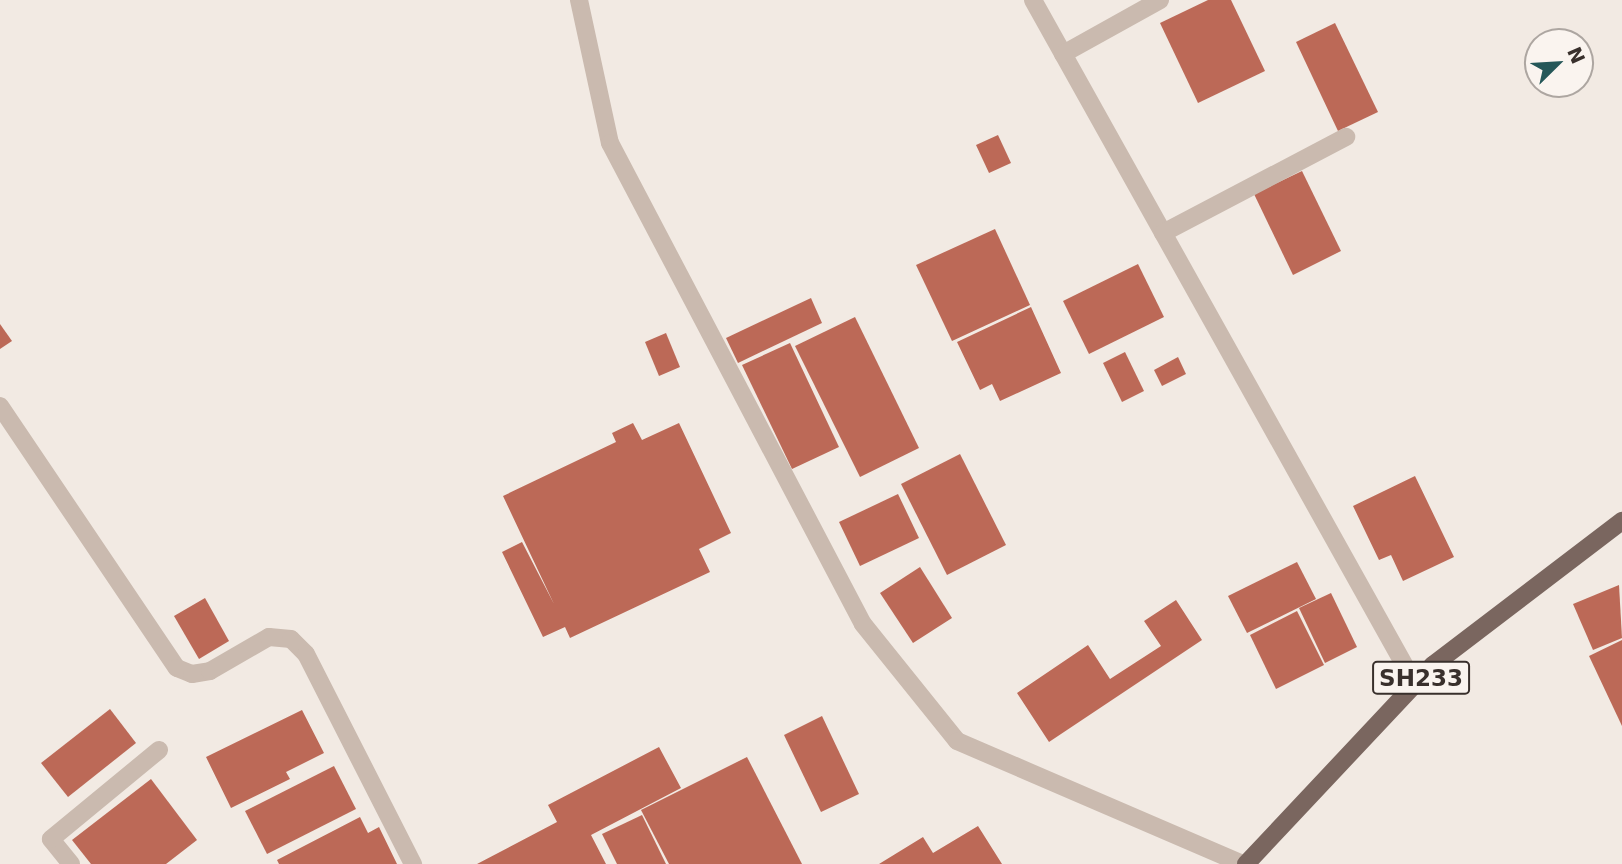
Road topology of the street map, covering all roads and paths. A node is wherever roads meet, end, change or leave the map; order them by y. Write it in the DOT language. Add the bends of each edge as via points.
graph roads {
  1 [pos="579,0"];
  2 [pos="1033,0"];
  3 [pos="1160,0"];
  4 [pos="1063,54"];
  5 [pos="1346,137"];
  6 [pos="1163,233"];
  7 [pos="0,407"];
  8 [pos="1622,522"];
  9 [pos="1415,684"];
  10 [pos="159,750"];
  11 [pos="71,864"];
  12 [pos="412,864"];
  13 [pos="1245,864"];
  1 -- 13 [label="street" via="610,143 863,624 957,741"];
  2 -- 4 [label="street"];
  3 -- 4 [label="street"];
  4 -- 6 [label="street"];
  5 -- 6 [label="street"];
  6 -- 9 [label="street"];
  7 -- 12 [label="street" via="177,668 192,674 210,671 269,636 291,639 306,654"];
  8 -- 9 [label="main road, SH233" via="1433,665"];
  9 -- 13 [label="main road, SH233"];
  10 -- 11 [label="street" via="51,839"];
}
